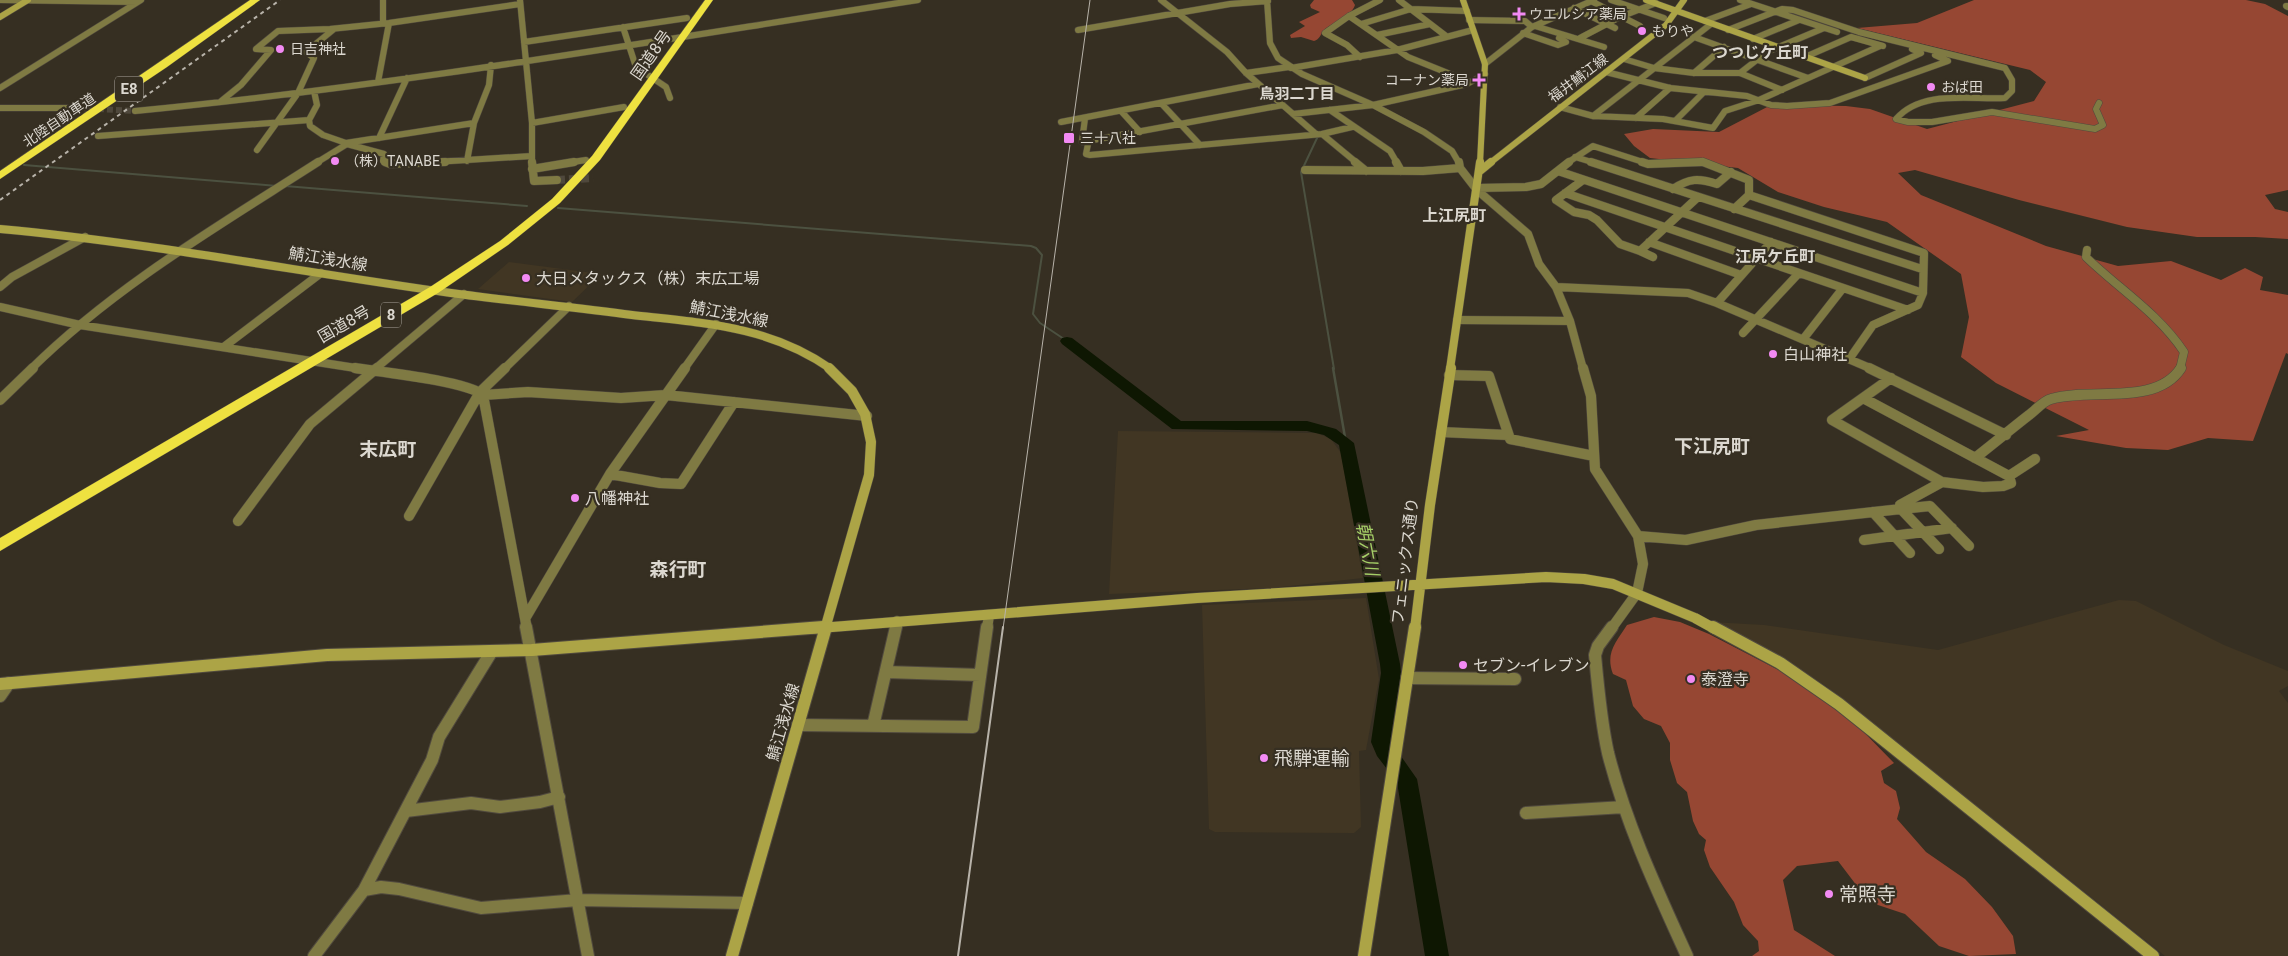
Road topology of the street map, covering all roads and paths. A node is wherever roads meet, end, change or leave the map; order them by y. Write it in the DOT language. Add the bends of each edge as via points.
graph roads {
  1 [pos="0,0"];
  2 [pos="247,0"];
  3 [pos="256,0"];
  4 [pos="383,0"];
  5 [pos="700,0"];
  6 [pos="709,0"];
  7 [pos="918,0"];
  8 [pos="1161,0"];
  9 [pos="1268,0"];
  10 [pos="1380,0"];
  11 [pos="1399,0"];
  12 [pos="1463,0"];
  13 [pos="1592,0"];
  14 [pos="1611,0"];
  15 [pos="1646,0"];
  16 [pos="1684,0"];
  17 [pos="1740,0"];
  18 [pos="26,1"];
  19 [pos="139,1"];
  20 [pos="520,2"];
  21 [pos="1656,3"];
  22 [pos="1751,4"];
  23 [pos="1574,8"];
  24 [pos="1411,10"];
  25 [pos="1638,10"];
  26 [pos="1467,11"];
  27 [pos="1678,11"];
  28 [pos="1774,12"];
  29 [pos="1178,13"];
  30 [pos="1349,16"];
  31 [pos="1620,16"];
  32 [pos="0,18"];
  33 [pos="687,18"];
  34 [pos="1664,18"];
  35 [pos="1469,20"];
  36 [pos="1799,20"];
  37 [pos="1708,22"];
  38 [pos="386,23"];
  39 [pos="1361,24"];
  40 [pos="1430,24"];
  41 [pos="1608,25"];
  42 [pos="1533,26"];
  43 [pos="1640,26"];
  44 [pos="335,28"];
  45 [pos="623,28"];
  46 [pos="1615,28"];
  47 [pos="1824,28"];
  48 [pos="1078,30"];
  49 [pos="1473,30"];
  50 [pos="1728,30"];
  51 [pos="1523,33"];
  52 [pos="1566,34"];
  53 [pos="1377,35"];
  54 [pos="1446,36"];
  55 [pos="1851,36"];
  56 [pos="679,37"];
  57 [pos="1694,37"];
  58 [pos="1580,38"];
  59 [pos="1753,38"];
  60 [pos="524,42"];
  61 [pos="628,44"];
  62 [pos="1880,46"];
  63 [pos="1604,47"];
  64 [pos="1724,47"];
  65 [pos="1779,47"];
  66 [pos="1917,48"];
  67 [pos="1397,50"];
  68 [pos="1936,51"];
  69 [pos="1360,57"];
  70 [pos="1805,57"];
  71 [pos="1624,59"];
  72 [pos="1756,59"];
  73 [pos="526,60"];
  74 [pos="1485,64"];
  75 [pos="491,65"];
  76 [pos="1290,67"];
  77 [pos="1833,67"];
  78 [pos="1654,68"];
  79 [pos="1606,72"];
  80 [pos="1246,73"];
  81 [pos="1485,74"];
  82 [pos="1740,74"];
  83 [pos="651,76"];
  84 [pos="407,78"];
  85 [pos="1808,78"];
  86 [pos="1865,78"];
  87 [pos="1638,81"];
  88 [pos="378,82"];
  89 [pos="1470,82"];
  90 [pos="1699,83"];
  91 [pos="1258,84"];
  92 [pos="0,88"];
  93 [pos="1670,88"];
  94 [pos="314,90"];
  95 [pos="1782,90"];
  96 [pos="298,93"];
  97 [pos="670,98"];
  98 [pos="1759,100"];
  99 [pos="220,102"];
  100 [pos="1161,103"];
  101 [pos="2099,103"];
  102 [pos="1373,105"];
  103 [pos="624,106"];
  104 [pos="1283,106"];
  105 [pos="1560,107"];
  106 [pos="0,108"];
  107 [pos="80,108"];
  108 [pos="135,110"];
  109 [pos="1330,110"];
  110 [pos="1121,111"];
  111 [pos="1294,114"];
  112 [pos="1593,116"];
  113 [pos="1085,118"];
  114 [pos="1636,118"];
  115 [pos="309,120"];
  116 [pos="1675,121"];
  117 [pos="278,122"];
  118 [pos="474,122"];
  119 [pos="1061,122"];
  120 [pos="532,123"];
  121 [pos="1181,124"];
  122 [pos="1352,127"];
  123 [pos="1319,134"];
  124 [pos="98,136"];
  125 [pos="379,138"];
  126 [pos="1152,138"];
  127 [pos="1086,141"];
  128 [pos="347,144"];
  129 [pos="1200,144"];
  130 [pos="257,150"];
  131 [pos="532,156"];
  132 [pos="1574,157"];
  133 [pos="586,160"];
  134 [pos="467,161"];
  135 [pos="0,168"];
  136 [pos="1460,168"];
  137 [pos="532,169"];
  138 [pos="1305,170"];
  139 [pos="1402,170"];
  140 [pos="1366,171"];
  141 [pos="1480,171"];
  142 [pos="1558,171"];
  143 [pos="1731,172"];
  144 [pos="0,176"];
  145 [pos="557,180"];
  146 [pos="1583,180"];
  147 [pos="1477,189"];
  148 [pos="1673,189"];
  149 [pos="1565,193"];
  150 [pos="1749,195"];
  151 [pos="1698,197"];
  152 [pos="1734,209"];
  153 [pos="1681,212"];
  154 [pos="1666,227"];
  155 [pos="0,229"];
  156 [pos="86,237"];
  157 [pos="1649,242"];
  158 [pos="1771,242"];
  159 [pos="181,250"];
  160 [pos="2087,250"];
  161 [pos="1640,251"];
  162 [pos="1653,257"];
  163 [pos="1757,258"];
  164 [pos="1922,270"];
  165 [pos="321,273"];
  166 [pos="1800,273"];
  167 [pos="1741,275"];
  168 [pos="0,287"];
  169 [pos="1556,287"];
  170 [pos="419,288"];
  171 [pos="1843,288"];
  172 [pos="434,290"];
  173 [pos="1923,293"];
  174 [pos="464,294"];
  175 [pos="1717,302"];
  176 [pos="570,306"];
  177 [pos="0,307"];
  178 [pos="1908,310"];
  179 [pos="1758,319"];
  180 [pos="1457,320"];
  181 [pos="1570,321"];
  182 [pos="716,324"];
  183 [pos="80,325"];
  184 [pos="1743,333"];
  185 [pos="1804,338"];
  186 [pos="225,346"];
  187 [pos="1850,358"];
  188 [pos="300,359"];
  189 [pos="313,361"];
  190 [pos="372,370"];
  191 [pos="1449,375"];
  192 [pos="1891,378"];
  193 [pos="482,394"];
  194 [pos="666,395"];
  195 [pos="1863,398"];
  196 [pos="0,400"];
  197 [pos="734,402"];
  198 [pos="866,416"];
  199 [pos="1441,432"];
  200 [pos="1508,435"];
  201 [pos="2006,435"];
  202 [pos="1594,456"];
  203 [pos="1975,458"];
  204 [pos="2035,459"];
  205 [pos="610,474"];
  206 [pos="2010,476"];
  207 [pos="1942,482"];
  208 [pos="1901,509"];
  209 [pos="1873,512"];
  210 [pos="409,516"];
  211 [pos="238,521"];
  212 [pos="1952,528"];
  213 [pos="1923,532"];
  214 [pos="0,534"];
  215 [pos="1638,536"];
  216 [pos="1894,536"];
  217 [pos="1864,540"];
  218 [pos="0,545"];
  219 [pos="1969,546"];
  220 [pos="1939,550"];
  221 [pos="1910,553"];
  222 [pos="1421,583"];
  223 [pos="1636,593"];
  224 [pos="989,615"];
  225 [pos="526,617"];
  226 [pos="897,621"];
  227 [pos="826,626"];
  228 [pos="532,650"];
  229 [pos="492,651"];
  230 [pos="886,672"];
  231 [pos="980,674"];
  232 [pos="1407,678"];
  233 [pos="1515,679"];
  234 [pos="5,684"];
  235 [pos="0,696"];
  236 [pos="798,725"];
  237 [pos="873,726"];
  238 [pos="559,797"];
  239 [pos="1624,807"];
  240 [pos="406,811"];
  241 [pos="1526,813"];
  242 [pos="364,890"];
  243 [pos="578,900"];
  244 [pos="747,903"];
  245 [pos="314,956"];
  246 [pos="588,956"];
  247 [pos="732,956"];
  248 [pos="1364,956"];
  249 [pos="1687,956"];
  250 [pos="2153,956"];
  1 -- 18 [label="street"];
  2 -- 135 [label="highway, 北陸自動車道 / E8"];
  3 -- 144 [label="highway, 北陸自動車道 / E8"];
  4 -- 38 [label="street"];
  5 -- 33 [label="highway, 国道8号 / 8"];
  6 -- 56 [label="highway, 国道8号 / 8"];
  7 -- 56 [label="street"];
  8 -- 29 [label="street"];
  9 -- 29 [label="street"];
  9 -- 76 [label="street" via="1271,48"];
  10 -- 30 [label="street"];
  11 -- 24 [label="street"];
  12 -- 26 [label="main road, フェニックス通り"];
  13 -- 23 [label="street"];
  13 -- 31 [label="street"];
  14 -- 25 [label="street"];
  15 -- 21 [label="main road"];
  16 -- 27 [label="main road, 福井鯖江線"];
  17 -- 22 [label="street"];
  18 -- 19 [label="street"];
  18 -- 32 [label="main road"];
  19 -- 92 [label="street"];
  20 -- 38 [label="street"];
  20 -- 60 [label="street"];
  21 -- 25 [label="street"];
  21 -- 27 [label="main road"];
  22 -- 28 [label="street"];
  22 -- 37 [label="street"];
  23 -- 41 [label="street"];
  23 -- 42 [label="street"];
  24 -- 26 [label="street"];
  24 -- 39 [label="street"];
  24 -- 40 [label="street"];
  25 -- 31 [label="street"];
  25 -- 34 [label="street"];
  26 -- 35 [label="main road, フェニックス通り"];
  27 -- 37 [label="main road"];
  27 -- 71 [label="main road, 福井鯖江線"];
  28 -- 36 [label="street"];
  28 -- 50 [label="street"];
  28 -- 66 [label="street" via="1782,8 1793,10"];
  29 -- 48 [label="street"];
  29 -- 80 [label="street" via="1227,52"];
  30 -- 39 [label="street"];
  30 -- 69 [label="street" via="1325,34 1347,45"];
  31 -- 41 [label="street"];
  31 -- 43 [label="street"];
  33 -- 45 [label="street"];
  33 -- 56 [label="highway, 国道8号 / 8"];
  35 -- 42 [label="street" via="1525,21"];
  35 -- 49 [label="main road, フェニックス通り"];
  36 -- 47 [label="street"];
  36 -- 59 [label="street"];
  37 -- 50 [label="main road"];
  37 -- 57 [label="street"];
  38 -- 44 [label="street"];
  38 -- 88 [label="street"];
  39 -- 53 [label="street"];
  40 -- 53 [label="street"];
  40 -- 54 [label="street"];
  41 -- 46 [label="street"];
  41 -- 58 [label="street"];
  42 -- 51 [label="street"];
  42 -- 52 [label="street"];
  44 -- 96 [label="street" via="306,52 314,58"];
  44 -- 99 [label="street" via="278,31 256,49 271,50 265,58 241,85"];
  45 -- 60 [label="street"];
  45 -- 61 [label="street"];
  47 -- 55 [label="street"];
  47 -- 65 [label="street"];
  49 -- 54 [label="street"];
  49 -- 74 [label="main road, フェニックス通り"];
  50 -- 59 [label="main road"];
  51 -- 52 [label="street" via="1558,46 1566,42 1558,38"];
  51 -- 74 [label="street"];
  52 -- 58 [label="street"];
  53 -- 67 [label="street"];
  54 -- 67 [label="street"];
  55 -- 62 [label="street"];
  55 -- 70 [label="street"];
  56 -- 61 [label="street"];
  56 -- 83 [label="highway, 国道8号 / 8"];
  57 -- 64 [label="street"];
  57 -- 78 [label="street"];
  58 -- 63 [label="street"];
  59 -- 65 [label="main road"];
  60 -- 73 [label="street"];
  61 -- 73 [label="street"];
  61 -- 83 [label="street" via="636,67"];
  62 -- 66 [label="street"];
  62 -- 77 [label="street"];
  64 -- 72 [label="street"];
  64 -- 90 [label="street"];
  65 -- 70 [label="main road"];
  65 -- 72 [label="street"];
  66 -- 68 [label="street"];
  66 -- 86 [label="street" via="1921,53"];
  67 -- 69 [label="street"];
  67 -- 89 [label="street"];
  68 -- 98 [label="street" via="1930,54 1948,61 1830,103 1778,106"];
  68 -- 101 [label="street" via="2005,68 2014,88 2005,98 1945,99 1914,104 1902,109 1896,119 1922,123 1975,112 1992,112 2095,129 2103,125 2096,109"];
  69 -- 76 [label="street"];
  70 -- 77 [label="main road"];
  71 -- 78 [label="street"];
  71 -- 79 [label="main road, 福井鯖江線"];
  72 -- 82 [label="street"];
  72 -- 85 [label="street"];
  73 -- 75 [label="street"];
  73 -- 120 [label="street"];
  74 -- 81 [label="main road, フェニックス通り"];
  75 -- 84 [label="street"];
  75 -- 118 [label="street" via="489,85"];
  76 -- 80 [label="street"];
  76 -- 102 [label="street"];
  77 -- 85 [label="street"];
  77 -- 86 [label="main road"];
  78 -- 87 [label="street"];
  78 -- 90 [label="street"];
  79 -- 87 [label="street"];
  79 -- 105 [label="main road, 福井鯖江線"];
  80 -- 91 [label="street"];
  81 -- 89 [label="street"];
  81 -- 141 [label="main road, フェニックス通り"];
  82 -- 90 [label="street"];
  82 -- 95 [label="street"];
  83 -- 97 [label="street" via="666,87"];
  83 -- 103 [label="highway, 国道8号 / 8"];
  83 -- 172 [label="highway, 国道8号 / 8" via="596,158 556,201 504,243"];
  84 -- 88 [label="street"];
  84 -- 125 [label="street"];
  85 -- 95 [label="street"];
  87 -- 93 [label="street"];
  87 -- 112 [label="street"];
  88 -- 94 [label="street"];
  89 -- 102 [label="street"];
  90 -- 93 [label="street"];
  90 -- 98 [label="street"];
  90 -- 116 [label="street"];
  91 -- 100 [label="street"];
  91 -- 104 [label="street"];
  93 -- 114 [label="street"];
  94 -- 96 [label="street"];
  94 -- 115 [label="street" via="317,106"];
  95 -- 98 [label="street"];
  96 -- 99 [label="street"];
  96 -- 117 [label="street"];
  98 -- 116 [label="street" via="1725,110 1713,128"];
  99 -- 108 [label="street"];
  100 -- 110 [label="street"];
  100 -- 121 [label="street"];
  102 -- 109 [label="street"];
  102 -- 136 [label="street" via="1452,151"];
  103 -- 120 [label="street"];
  103 -- 133 [label="highway, 国道8号 / 8"];
  104 -- 111 [label="street"];
  104 -- 121 [label="street"];
  105 -- 112 [label="street"];
  105 -- 141 [label="main road, 福井鯖江線"];
  106 -- 107 [label="street"];
  109 -- 111 [label="street"];
  109 -- 122 [label="street"];
  110 -- 113 [label="street"];
  110 -- 126 [label="street"];
  111 -- 123 [label="street"];
  112 -- 114 [label="street"];
  113 -- 119 [label="street"];
  113 -- 127 [label="street" via="1082,142"];
  114 -- 116 [label="street"];
  115 -- 117 [label="street"];
  115 -- 128 [label="street" via="310,126 323,136"];
  117 -- 124 [label="street"];
  117 -- 130 [label="street"];
  118 -- 125 [label="street"];
  118 -- 134 [label="street"];
  120 -- 131 [label="street"];
  121 -- 126 [label="street"];
  121 -- 129 [label="street"];
  122 -- 123 [label="street"];
  122 -- 139 [label="street" via="1362,130 1390,151"];
  123 -- 129 [label="street"];
  123 -- 140 [label="street"];
  125 -- 128 [label="street"];
  126 -- 127 [label="street"];
  126 -- 127 [label="street" via="1090,155 1086,154"];
  126 -- 129 [label="street"];
  128 -- 134 [label="street" via="384,154 383,162 390,164"];
  128 -- 159 [label="street"];
  131 -- 134 [label="street"];
  131 -- 137 [label="street"];
  132 -- 142 [label="street"];
  132 -- 143 [label="street" via="1593,146 1648,164 1696,161"];
  132 -- 148 [label="street"];
  133 -- 137 [label="street"];
  133 -- 170 [label="highway, 国道8号 / 8" via="524,218 475,254"];
  136 -- 139 [label="street"];
  136 -- 147 [label="street"];
  137 -- 145 [label="street" via="534,181"];
  138 -- 140 [label="street"];
  139 -- 140 [label="street"];
  141 -- 147 [label="main road, フェニックス通り"];
  142 -- 146 [label="street"];
  142 -- 147 [label="street" via="1534,186"];
  143 -- 148 [label="street" via="1718,184 1700,178 1686,179"];
  143 -- 150 [label="street" via="1749,180"];
  146 -- 149 [label="street"];
  146 -- 153 [label="street"];
  147 -- 169 [label="street" via="1528,234 1539,264"];
  147 -- 180 [label="main road, フェニックス通り"];
  148 -- 151 [label="street"];
  149 -- 154 [label="street"];
  149 -- 161 [label="street" via="1556,200 1574,212 1597,220 1620,244"];
  150 -- 152 [label="street"];
  150 -- 164 [label="street" via="1917,249 1924,253"];
  151 -- 152 [label="street"];
  151 -- 153 [label="street"];
  152 -- 164 [label="street"];
  153 -- 154 [label="street"];
  153 -- 158 [label="street"];
  154 -- 157 [label="street"];
  154 -- 163 [label="street"];
  155 -- 156 [label="main road, 鯖江浅水線"];
  156 -- 159 [label="main road, 鯖江浅水線"];
  156 -- 168 [label="street" via="12,277"];
  157 -- 161 [label="street"];
  157 -- 167 [label="street"];
  158 -- 163 [label="street"];
  158 -- 173 [label="street"];
  159 -- 165 [label="main road, 鯖江浅水線"];
  159 -- 183 [label="street"];
  160 -- 201 [label="street" via="2086,257 2096,268 2148,310 2179,343 2185,360 2174,377 2150,390 2051,399"];
  161 -- 162 [label="street"];
  163 -- 166 [label="street"];
  163 -- 167 [label="street"];
  164 -- 173 [label="street"];
  165 -- 170 [label="main road, 鯖江浅水線"];
  165 -- 186 [label="street"];
  166 -- 171 [label="street"];
  166 -- 179 [label="street"];
  167 -- 175 [label="street"];
  169 -- 175 [label="street" via="1688,293"];
  169 -- 181 [label="street"];
  170 -- 172 [label="main road, 鯖江浅水線"];
  170 -- 188 [label="highway, 国道8号 / 8"];
  171 -- 178 [label="street"];
  171 -- 185 [label="street"];
  172 -- 174 [label="main road, 鯖江浅水線"];
  172 -- 189 [label="highway, 国道8号 / 8"];
  173 -- 178 [label="street" via="1918,305"];
  174 -- 176 [label="main road, 鯖江浅水線"];
  174 -- 190 [label="street"];
  175 -- 179 [label="street"];
  176 -- 182 [label="main road, 鯖江浅水線"];
  176 -- 193 [label="street"];
  177 -- 183 [label="street"];
  178 -- 187 [label="street" via="1873,325"];
  179 -- 184 [label="street"];
  179 -- 185 [label="street"];
  180 -- 181 [label="street"];
  180 -- 191 [label="main road, フェニックス通り"];
  181 -- 202 [label="street" via="1591,396"];
  182 -- 194 [label="street"];
  182 -- 198 [label="main road, 鯖江浅水線" via="762,333 810,354 846,382"];
  183 -- 186 [label="street"];
  183 -- 196 [label="street"];
  185 -- 187 [label="street"];
  186 -- 188 [label="street"];
  187 -- 192 [label="street"];
  188 -- 189 [label="street"];
  188 -- 214 [label="highway, 国道8号 / 8"];
  189 -- 190 [label="street"];
  189 -- 218 [label="highway, 国道8号 / 8"];
  190 -- 193 [label="street" via="469,387"];
  190 -- 211 [label="street" via="310,424"];
  191 -- 199 [label="main road, フェニックス通り"];
  191 -- 200 [label="street" via="1489,376"];
  192 -- 195 [label="street"];
  192 -- 201 [label="street"];
  193 -- 194 [label="street" via="638,398"];
  193 -- 210 [label="street"];
  193 -- 225 [label="street"];
  194 -- 197 [label="street"];
  194 -- 205 [label="street"];
  195 -- 203 [label="street"];
  195 -- 207 [label="street" via="1832,420"];
  197 -- 198 [label="street"];
  197 -- 205 [label="street" via="681,484"];
  198 -- 227 [label="main road, 鯖江浅水線" via="872,460"];
  199 -- 200 [label="street"];
  199 -- 222 [label="main road, フェニックス通り"];
  200 -- 202 [label="street" via="1510,439"];
  201 -- 203 [label="street"];
  202 -- 215 [label="street" via="1596,469"];
  203 -- 206 [label="street"];
  204 -- 206 [label="street"];
  205 -- 225 [label="street"];
  206 -- 207 [label="street" via="2012,483 2003,486"];
  207 -- 208 [label="street" via="1900,505"];
  208 -- 209 [label="street"];
  208 -- 212 [label="street" via="1930,506"];
  208 -- 213 [label="street"];
  209 -- 215 [label="street" via="1756,525 1686,540"];
  209 -- 216 [label="street"];
  212 -- 213 [label="street"];
  212 -- 219 [label="street"];
  213 -- 216 [label="street"];
  213 -- 220 [label="street"];
  215 -- 223 [label="street" via="1643,564"];
  216 -- 217 [label="street"];
  216 -- 221 [label="street"];
  222 -- 223 [label="main road" via="1546,577 1612,584"];
  222 -- 224 [label="main road"];
  222 -- 232 [label="main road, フェニックス通り"];
  223 -- 239 [label="street" via="1604,636 1596,655 1608,752"];
  223 -- 250 [label="main road" via="1703,622 1814,685"];
  224 -- 226 [label="main road"];
  224 -- 231 [label="street"];
  225 -- 228 [label="street"];
  226 -- 227 [label="main road"];
  226 -- 230 [label="street"];
  227 -- 228 [label="main road"];
  227 -- 236 [label="main road, 鯖江浅水線"];
  228 -- 229 [label="main road"];
  228 -- 238 [label="street"];
  229 -- 234 [label="main road" via="327,655"];
  229 -- 240 [label="street" via="439,737 432,760"];
  230 -- 231 [label="street"];
  230 -- 237 [label="street"];
  231 -- 237 [label="street" via="973,727"];
  232 -- 233 [label="street"];
  232 -- 248 [label="main road, フェニックス通り"];
  234 -- 235 [label="street"];
  236 -- 237 [label="street"];
  236 -- 244 [label="main road, 鯖江浅水線"];
  238 -- 240 [label="street" via="500,807 471,803"];
  238 -- 243 [label="street"];
  239 -- 241 [label="street"];
  239 -- 249 [label="street" via="1641,854"];
  240 -- 242 [label="street"];
  242 -- 243 [label="street" via="381,887 400,889 481,908"];
  242 -- 245 [label="street"];
  243 -- 244 [label="street"];
  243 -- 246 [label="street"];
  244 -- 247 [label="main road, 鯖江浅水線"];
}
